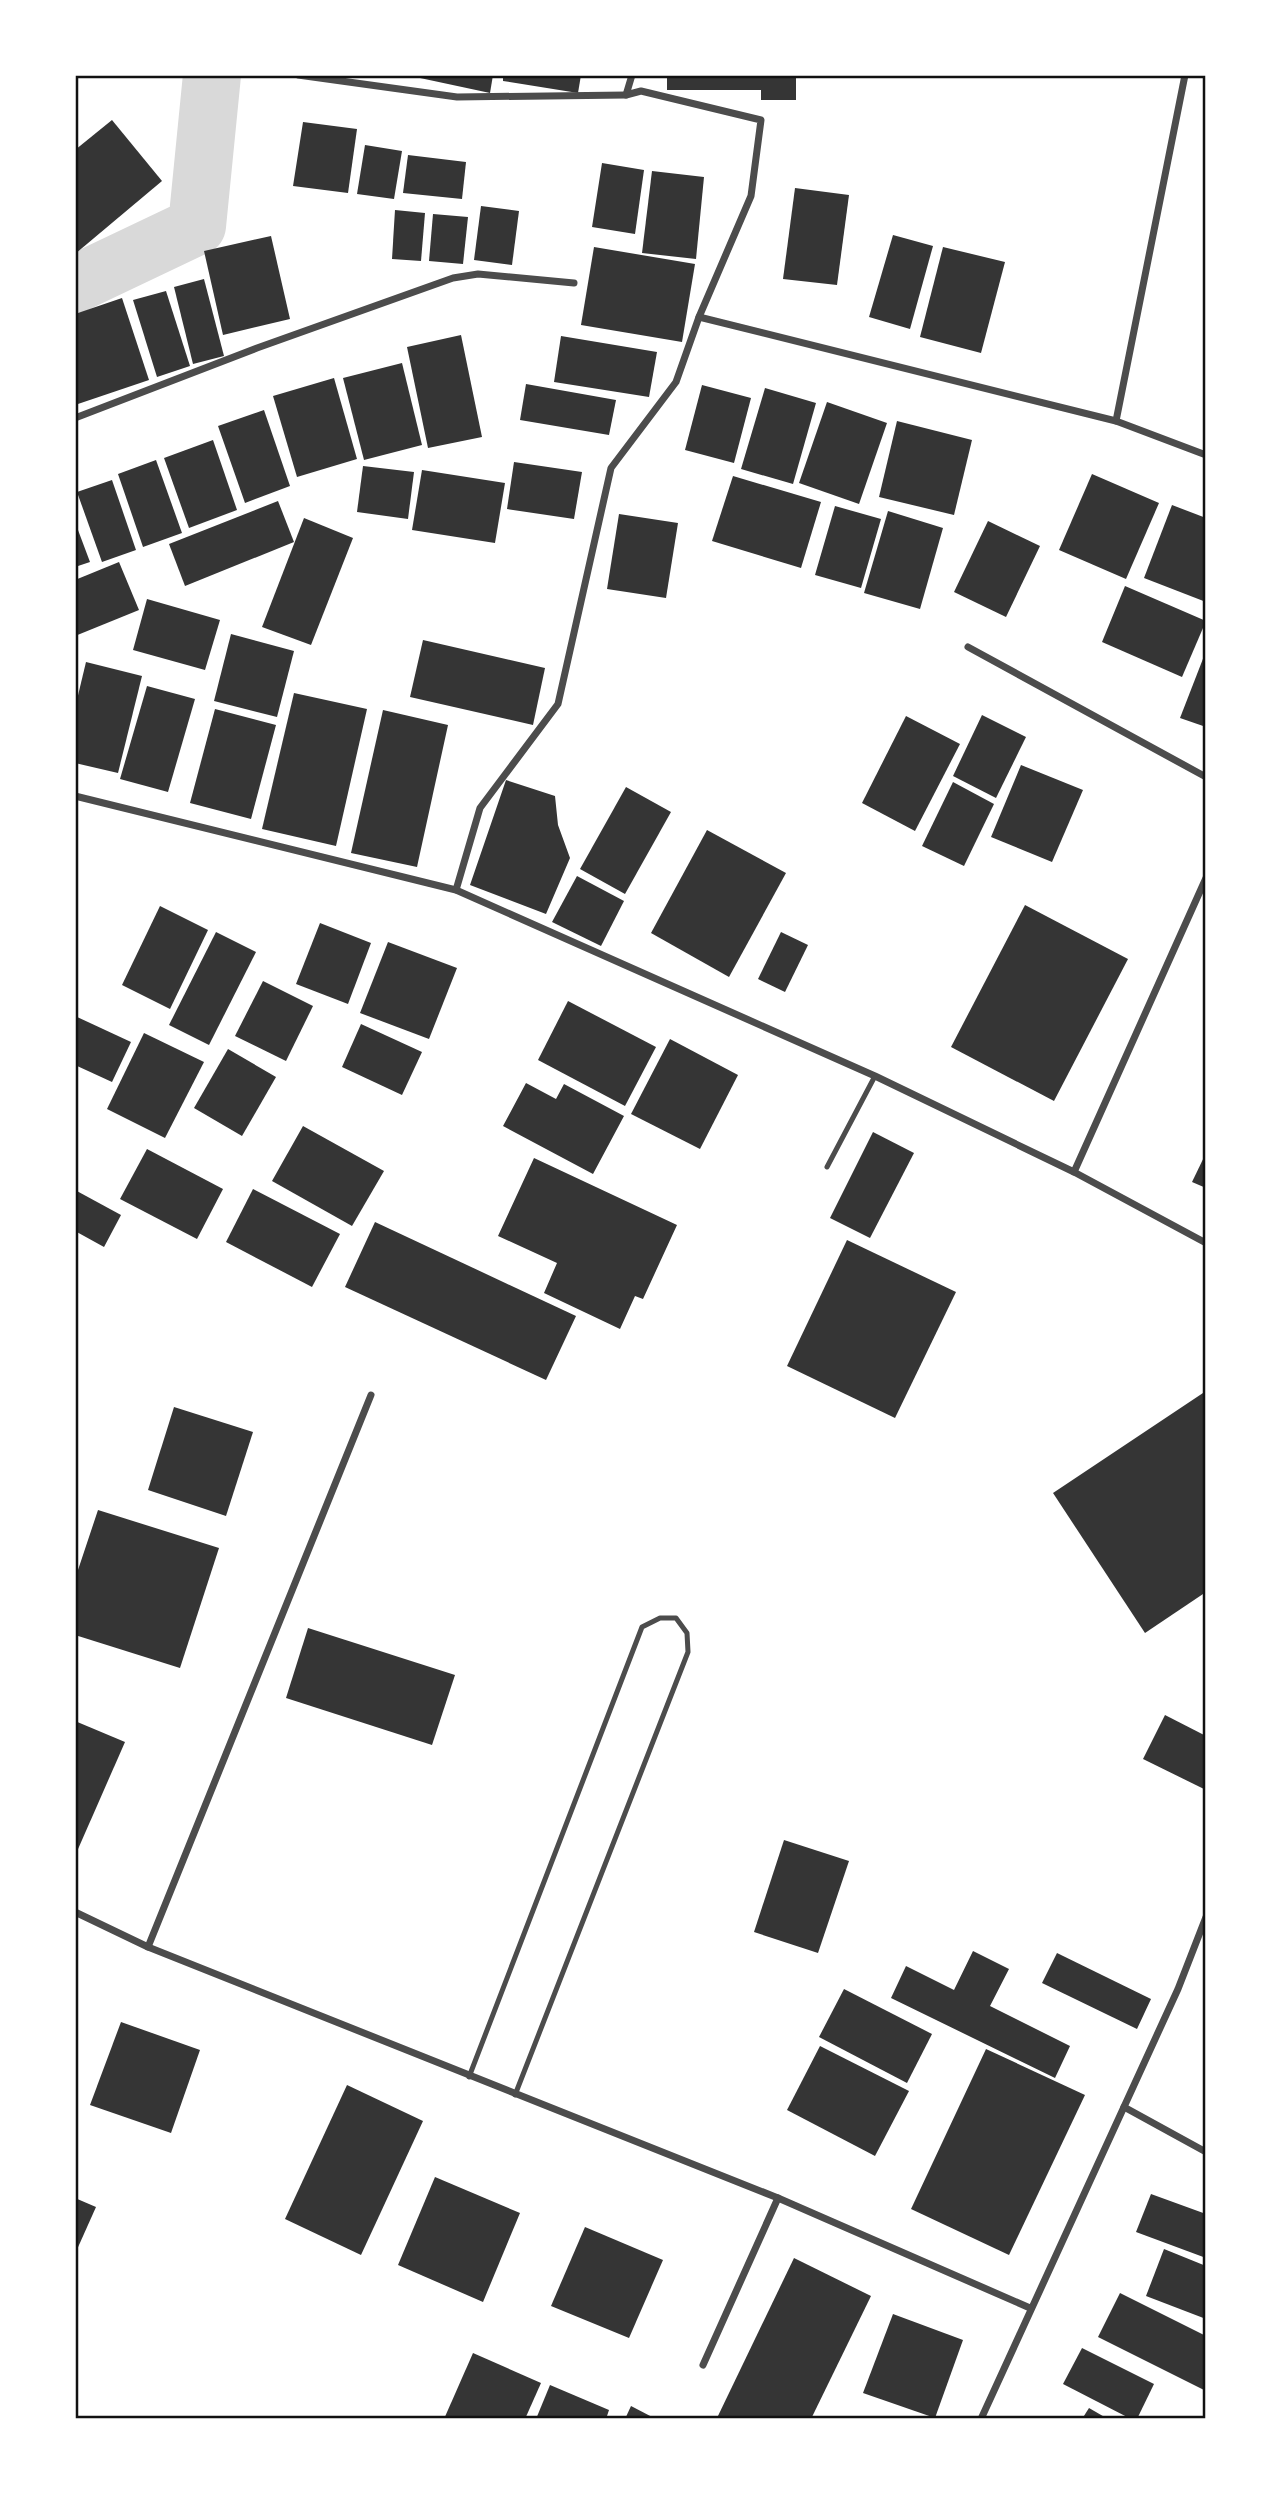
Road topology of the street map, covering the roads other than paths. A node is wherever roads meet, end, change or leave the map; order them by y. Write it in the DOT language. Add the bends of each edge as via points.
graph roads {
  1 [pos="298,75"];
  2 [pos="632,75"];
  3 [pos="1185,75"];
  4 [pos="626,95"];
  5 [pos="574,283"];
  6 [pos="699,317"];
  7 [pos="75,418"];
  8 [pos="1116,421"];
  9 [pos="1206,455"];
  10 [pos="968,647"];
  11 [pos="1206,776"];
  12 [pos="75,796"];
  13 [pos="1206,878"];
  14 [pos="456,890"];
  15 [pos="875,1076"];
  16 [pos="827,1167"];
  17 [pos="1074,1172"];
  18 [pos="1206,1243"];
  19 [pos="371,1395"];
  20 [pos="75,1912"];
  21 [pos="1206,1917"];
  22 [pos="148,1947"];
  23 [pos="469,2077"];
  24 [pos="515,2095"];
  25 [pos="1124,2107"];
  26 [pos="1206,2152"];
  27 [pos="778,2198"];
  28 [pos="1030,2308"];
  29 [pos="704,2365"];
  30 [pos="981,2419"];
  1 -- 4 [label="street" via="457,97"];
  2 -- 4 [label="street"];
  3 -- 8 [label="street"];
  4 -- 6 [label="street" via="642,91 761,120 751,196"];
  5 -- 7 [label="street" via="478,274 453,278"];
  6 -- 8 [label="street"];
  6 -- 14 [label="street" via="676,382 611,468 558,704 480,808"];
  8 -- 9 [label="street"];
  10 -- 11 [label="street"];
  12 -- 14 [label="street"];
  13 -- 17 [label="street"];
  14 -- 15 [label="street"];
  15 -- 16 [label="lane"];
  15 -- 17 [label="street"];
  17 -- 18 [label="street"];
  19 -- 22 [label="street"];
  20 -- 22 [label="street"];
  21 -- 25 [label="street"];
  22 -- 23 [label="street"];
  23 -- 24 [label="street"];
  23 -- 24 [label="lane" via="642,1627 660,1618 676,1618 687,1633 688,1652"];
  24 -- 27 [label="street"];
  25 -- 26 [label="street"];
  25 -- 28 [label="street"];
  27 -- 28 [label="street"];
  27 -- 29 [label="street"];
  28 -- 30 [label="street"];
}
